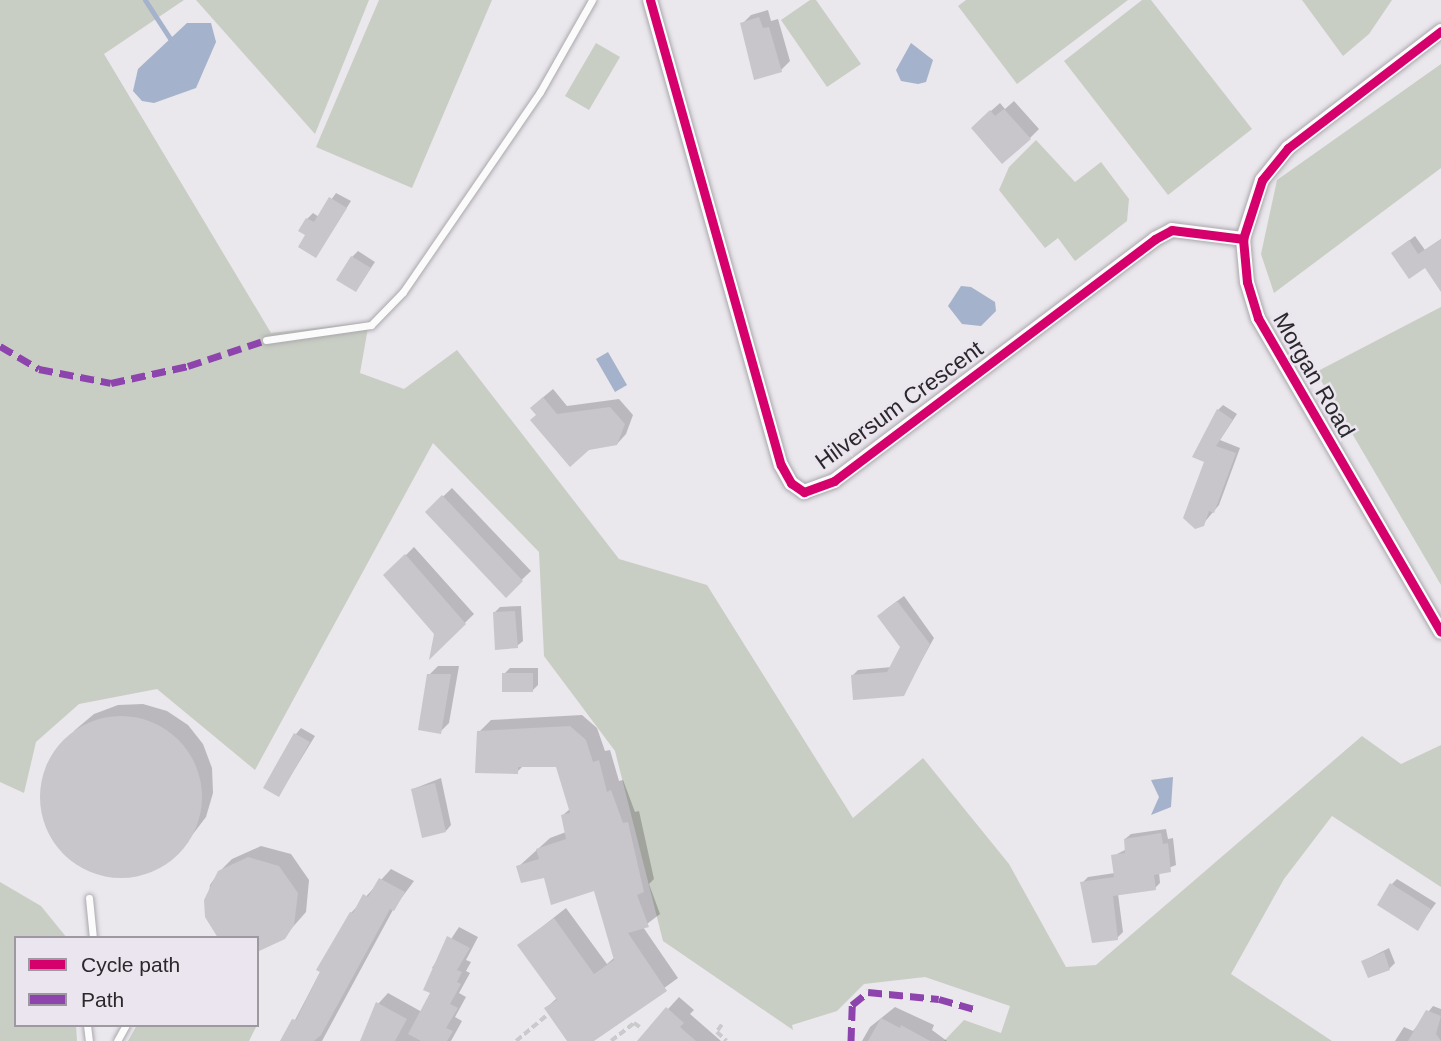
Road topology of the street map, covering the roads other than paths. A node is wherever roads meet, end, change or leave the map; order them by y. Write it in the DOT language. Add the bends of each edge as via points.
graph roads {
  1 [pos="592,0"];
  2 [pos="650,0"];
  3 [pos="1441,31"];
  4 [pos="1243,239"];
  5 [pos="266,340"];
  6 [pos="1441,632"];
  7 [pos="89,898"];
  8 [pos="93,936"];
  1 -- 5 [label="lane" via="490,170 403,292 371,325"];
  2 -- 4 [label="street, Hilversum Crescent" via="781,465 791,483 804,492 834,481 1155,239 1172,230"];
  3 -- 4 [label="street, Morgan Road" via="1288,148 1262,180"];
  4 -- 6 [label="street, Morgan Road" via="1247,282 1258,318"];
  7 -- 8 [label="lane"];
}
